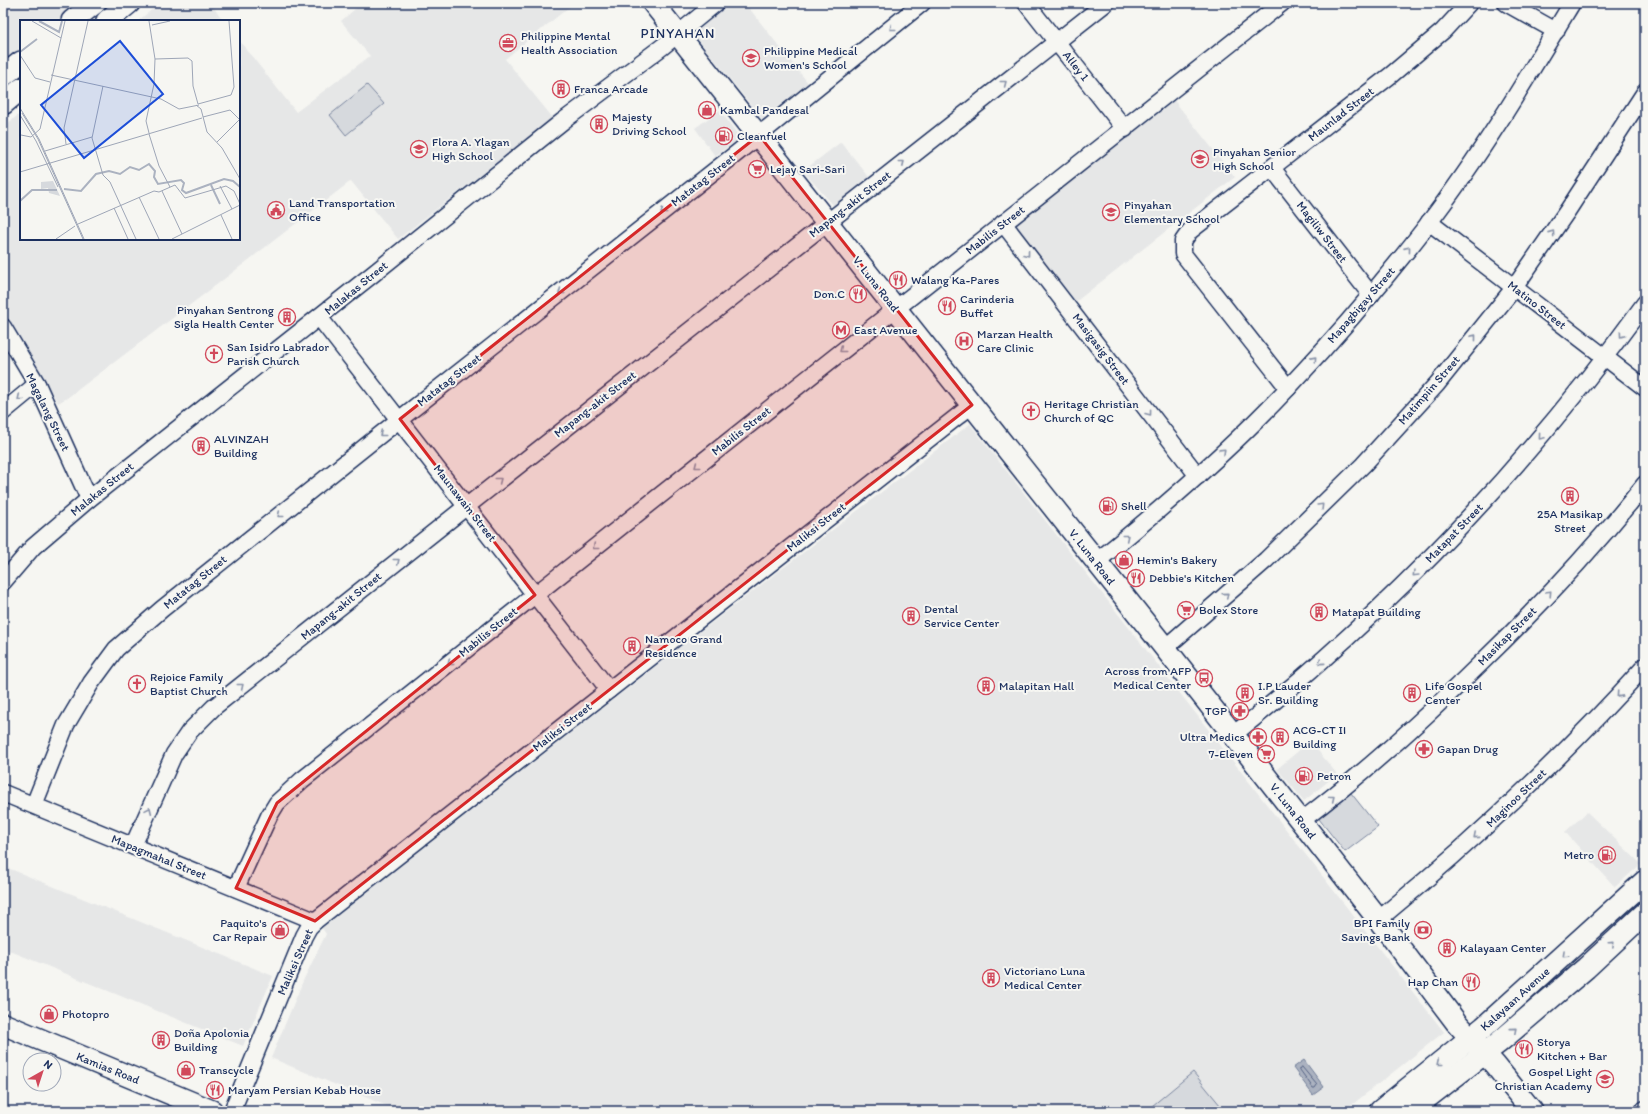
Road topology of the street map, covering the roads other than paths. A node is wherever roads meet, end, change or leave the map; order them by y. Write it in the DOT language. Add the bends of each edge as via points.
graph roads {
  1 [pos="95,3"];
  2 [pos="129,3"];
  3 [pos="653,3"];
  4 [pos="716,3"];
  5 [pos="922,3"];
  6 [pos="1026,3"];
  7 [pos="1106,3"];
  8 [pos="1282,3"];
  9 [pos="1470,3"];
  10 [pos="1506,3"];
  11 [pos="1572,3"];
  12 [pos="73,20"];
  13 [pos="108,20"];
  14 [pos="1556,31"];
  15 [pos="678,34"];
  16 [pos="1057,42"];
  17 [pos="20,63"];
  18 [pos="3,76"];
  19 [pos="20,90"];
  20 [pos="1645,92"];
  21 [pos="3,104"];
  22 [pos="1125,129"];
  23 [pos="759,135"];
  24 [pos="1272,168"];
  25 [pos="827,222"];
  26 [pos="1429,222"];
  27 [pos="1003,223"];
  28 [pos="1514,288"];
  29 [pos="1371,295"];
  30 [pos="1645,303"];
  31 [pos="895,308"];
  32 [pos="319,317"];
  33 [pos="3,327"];
  34 [pos="1605,358"];
  35 [pos="37,384"];
  36 [pos="1288,388"];
  37 [pos="1645,388"];
  38 [pos="972,406"];
  39 [pos="3,412"];
  40 [pos="400,419"];
  41 [pos="1198,476"];
  42 [pos="1645,484"];
  43 [pos="89,499"];
  44 [pos="467,506"];
  45 [pos="1096,562"];
  46 [pos="3,582"];
  47 [pos="535,595"];
  48 [pos="1165,648"];
  49 [pos="1645,666"];
  50 [pos="609,690"];
  51 [pos="1233,735"];
  52 [pos="3,792"];
  53 [pos="34,805"];
  54 [pos="1301,821"];
  55 [pos="133,846"];
  56 [pos="1645,881"];
  57 [pos="236,888"];
  58 [pos="1645,913"];
  59 [pos="1378,920"];
  60 [pos="315,921"];
  61 [pos="3,1024"];
  62 [pos="1477,1046"];
  63 [pos="212,1111"];
  64 [pos="232,1111"];
  65 [pos="1380,1111"];
  66 [pos="1410,1111"];
  67 [pos="1532,1111"];
  1 -- 12 [label="main road"];
  2 -- 13 [label="main road"];
  3 -- 15 [label="main road, V. Luna Road"];
  4 -- 15 [label="street, Malakas Street"];
  5 -- 23 [label="street, Matatag Street, one-way"];
  6 -- 16 [label="street, Alley 1"];
  7 -- 16 [label="street, Mapang-akit Street"];
  8 -- 22 [label="street, Mabilis Street"];
  9 -- 24 [label="street, Maunlad Street" via="1443,31 1391,75"];
  10 -- 14 [label="street"];
  11 -- 14 [label="street, Mapagbigay Street"];
  14 -- 26 [label="street, Mapagbigay Street" via="1496,128"];
  15 -- 23 [label="main road, V. Luna Road"];
  15 -- 32 [label="street, Malakas Street" via="557,126"];
  16 -- 22 [label="street, Alley 1"];
  25 -- 16 [label="street, Mapang-akit Street, one-way"];
  17 -- 18 [label="main road"];
  19 -- 21 [label="main road"];
  28 -- 20 [label="street, Matimpiin Street, one-way"];
  22 -- 27 [label="street, Mabilis Street"];
  23 -- 25 [label="main road, V. Luna Road"];
  23 -- 40 [label="street, Matatag Street, one-way"];
  24 -- 29 [label="street, Magiliw Street"];
  24 -- 36 [label="street, Maunlad Street" via="1190,231 1183,241 1183,254"];
  25 -- 31 [label="main road, V. Luna Road"];
  44 -- 25 [label="street, Mapang-akit Street, one-way"];
  26 -- 28 [label="street, Matino Street"];
  29 -- 26 [label="street, Mapagbigay Street, one-way"];
  27 -- 31 [label="street, Mabilis Street"];
  27 -- 41 [label="street, Masigasig Street, one-way"];
  28 -- 34 [label="street, Matino Street"];
  48 -- 28 [label="street, Matimpiin Street, one-way" via="1266,560 1364,464 1437,384"];
  36 -- 29 [label="street, Mapagbigay Street, one-way"];
  30 -- 34 [label="street, Matapat Street, one-way"];
  31 -- 38 [label="main road, V. Luna Road"];
  31 -- 47 [label="street, Mabilis Street, one-way"];
  32 -- 40 [label="street, Maunawain Street"];
  32 -- 43 [label="street, Malakas Street"];
  33 -- 35 [label="street, Magalang Street"];
  34 -- 37 [label="street, Matino Street"];
  34 -- 51 [label="street, Matapat Street, one-way" via="1522,459 1434,555 1335,650"];
  35 -- 39 [label="street, one-way"];
  35 -- 43 [label="street, Magalang Street"];
  41 -- 36 [label="street, Mapagbigay Street, one-way"];
  38 -- 45 [label="main road, V. Luna Road"];
  38 -- 50 [label="street, Maliksi Street"];
  40 -- 44 [label="street, Maunawain Street"];
  40 -- 53 [label="street, Matatag Street, one-way" via="162,609 116,649 66,725"];
  45 -- 41 [label="street, Mapagbigay Street, one-way"];
  54 -- 42 [label="street, Masikap Street, one-way" via="1374,763 1445,699 1576,565"];
  43 -- 46 [label="street, Malakas Street" via="33,547"];
  44 -- 47 [label="street, Maunawain Street"];
  55 -- 44 [label="street, Mapang-akit Street, one-way" via="174,754 188,732 214,707"];
  45 -- 48 [label="main road, V. Luna Road"];
  47 -- 50 [label="street, Maunawain Street"];
  47 -- 57 [label="street, Mabilis Street, one-way" via="302,780 277,803"];
  48 -- 51 [label="main road, V. Luna Road"];
  49 -- 59 [label="street, Maginoo Street, one-way" via="1551,765 1491,822"];
  50 -- 60 [label="street, Maliksi Street"];
  51 -- 54 [label="main road, V. Luna Road"];
  52 -- 53 [label="street, Mapagmahal Street"];
  53 -- 55 [label="street, Mapagmahal Street"];
  54 -- 59 [label="main road, V. Luna Road"];
  55 -- 57 [label="street, Mapagmahal Street"];
  56 -- 62 [label="main road, Kalayaan Avenue, one-way" via="1532,985"];
  57 -- 60 [label="street, Mapagmahal Street"];
  62 -- 58 [label="main road, Kalayaan Avenue, one-way" via="1498,1043 1586,968"];
  59 -- 62 [label="main road, V. Luna Road"];
  60 -- 64 [label="street, Maliksi Street" via="304,936"];
  61 -- 63 [label="main road, Kamias Road"];
  62 -- 65 [label="main road, Kalayaan Avenue, one-way"];
  62 -- 66 [label="main road, Kalayaan Avenue"];
  62 -- 67 [label="main road, V. Luna Road"];
}
